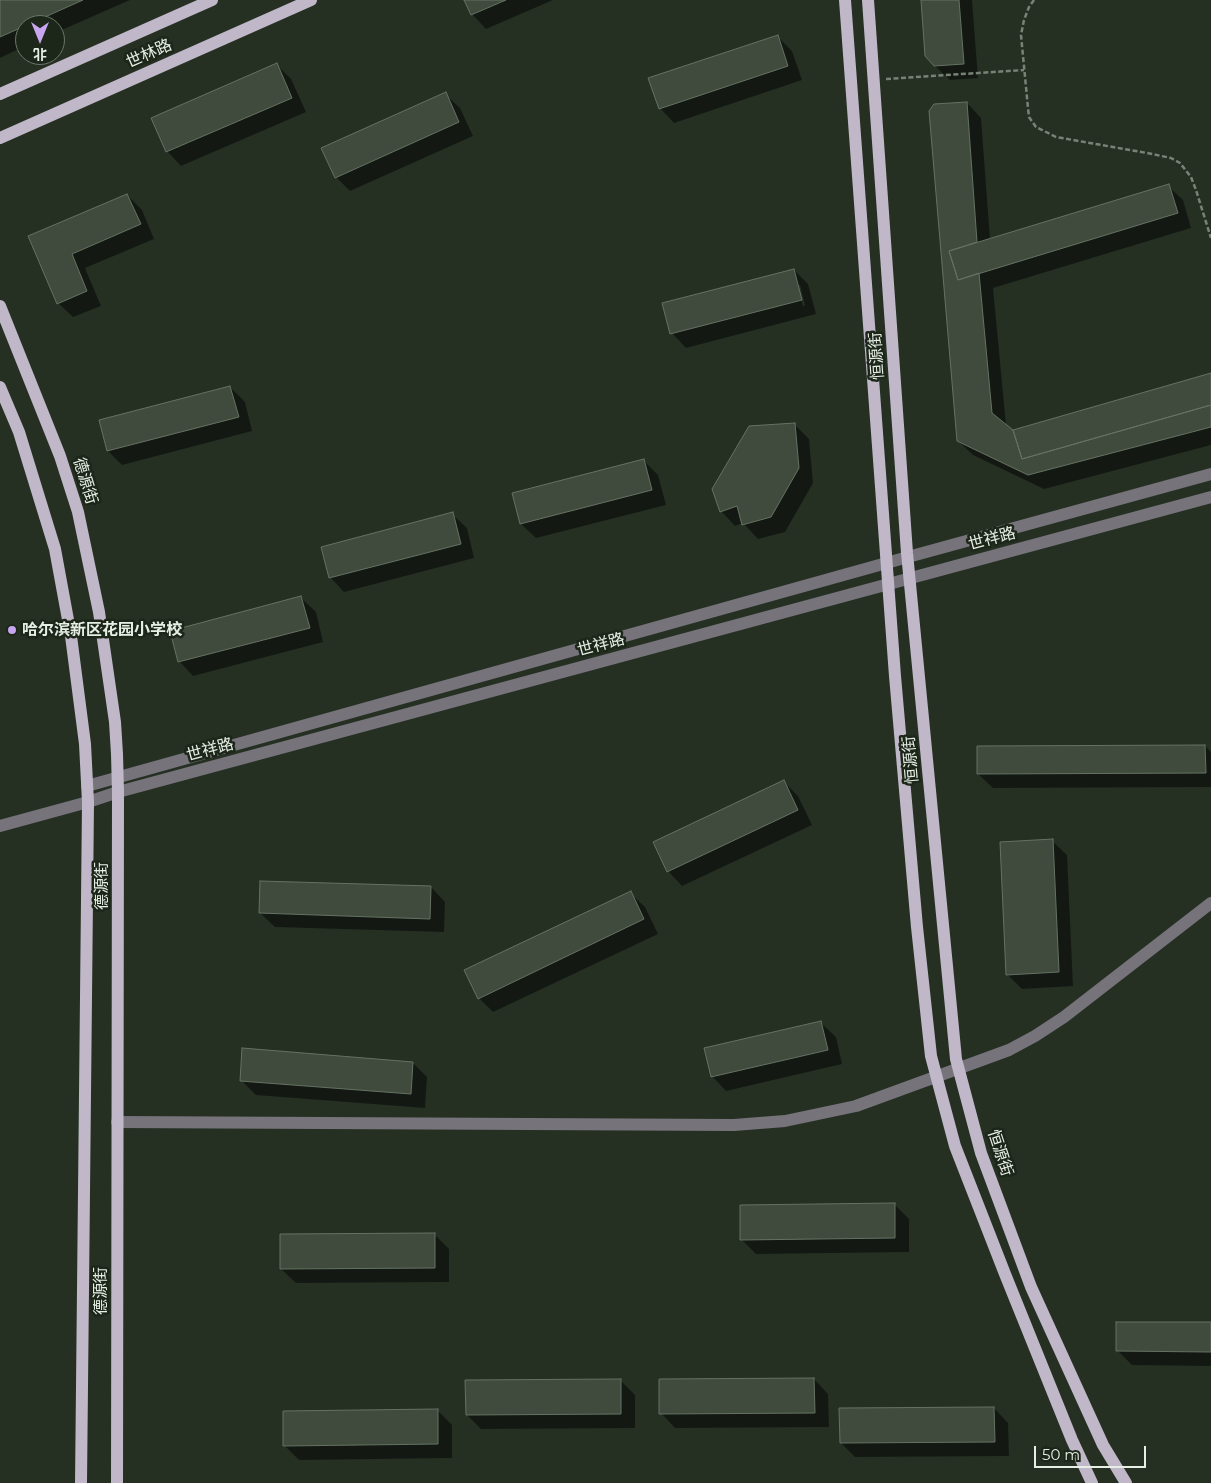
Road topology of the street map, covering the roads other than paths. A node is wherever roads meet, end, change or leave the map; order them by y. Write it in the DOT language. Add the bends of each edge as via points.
graph roads {
  1 [pos="212,0"];
  2 [pos="311,0"];
  3 [pos="845,0"];
  4 [pos="868,0"];
  5 [pos="0,94"];
  6 [pos="0,138"];
  7 [pos="0,306"];
  8 [pos="0,387"];
  9 [pos="1211,474"];
  10 [pos="1211,497"];
  11 [pos="908,557"];
  12 [pos="886,563"];
  13 [pos="910,579"];
  14 [pos="888,585"];
  15 [pos="118,778"];
  16 [pos="87,786"];
  17 [pos="118,792"];
  18 [pos="88,802"];
  19 [pos="0,826"];
  20 [pos="1211,903"];
  21 [pos="959,1070"];
  22 [pos="936,1077"];
  23 [pos="118,1122"];
  24 [pos="81,1483"];
  25 [pos="117,1483"];
  26 [pos="1092,1483"];
  27 [pos="1126,1483"];
  1 -- 5 [label="main road, 世林路"];
  2 -- 6 [label="main road, 世林路"];
  3 -- 12 [label="main road, 恒源街"];
  4 -- 11 [label="main road, 恒源街"];
  7 -- 15 [label="main road, 德源街" via="60,456 78,512 108,672"];
  8 -- 16 [label="main road, 德源街" via="19,432 55,549 77,678"];
  9 -- 11 [label="street, 世祥路"];
  10 -- 13 [label="street, 世祥路"];
  11 -- 12 [label="street, 世祥路"];
  11 -- 13 [label="main road, 恒源街"];
  12 -- 14 [label="main road, 恒源街"];
  12 -- 15 [label="street, 世祥路"];
  13 -- 14 [label="street, 世祥路"];
  13 -- 21 [label="main road, 恒源街"];
  14 -- 17 [label="street, 世祥路"];
  14 -- 22 [label="main road, 恒源街" via="917,927"];
  15 -- 16 [label="street, 世祥路"];
  15 -- 17 [label="main road, 德源街"];
  16 -- 18 [label="main road, 德源街"];
  17 -- 18 [label="street, 世祥路"];
  17 -- 23 [label="main road, 德源街"];
  18 -- 19 [label="street, 世祥路"];
  18 -- 24 [label="main road, 德源街"];
  20 -- 21 [label="street" via="1064,1017 1010,1050"];
  21 -- 22 [label="street"];
  21 -- 27 [label="main road, 恒源街" via="981,1152 1031,1286 1103,1445"];
  22 -- 23 [label="street" via="856,1106 785,1121 734,1125"];
  22 -- 26 [label="main road, 恒源街" via="959,1155"];
  23 -- 25 [label="main road, 德源街"];
}
